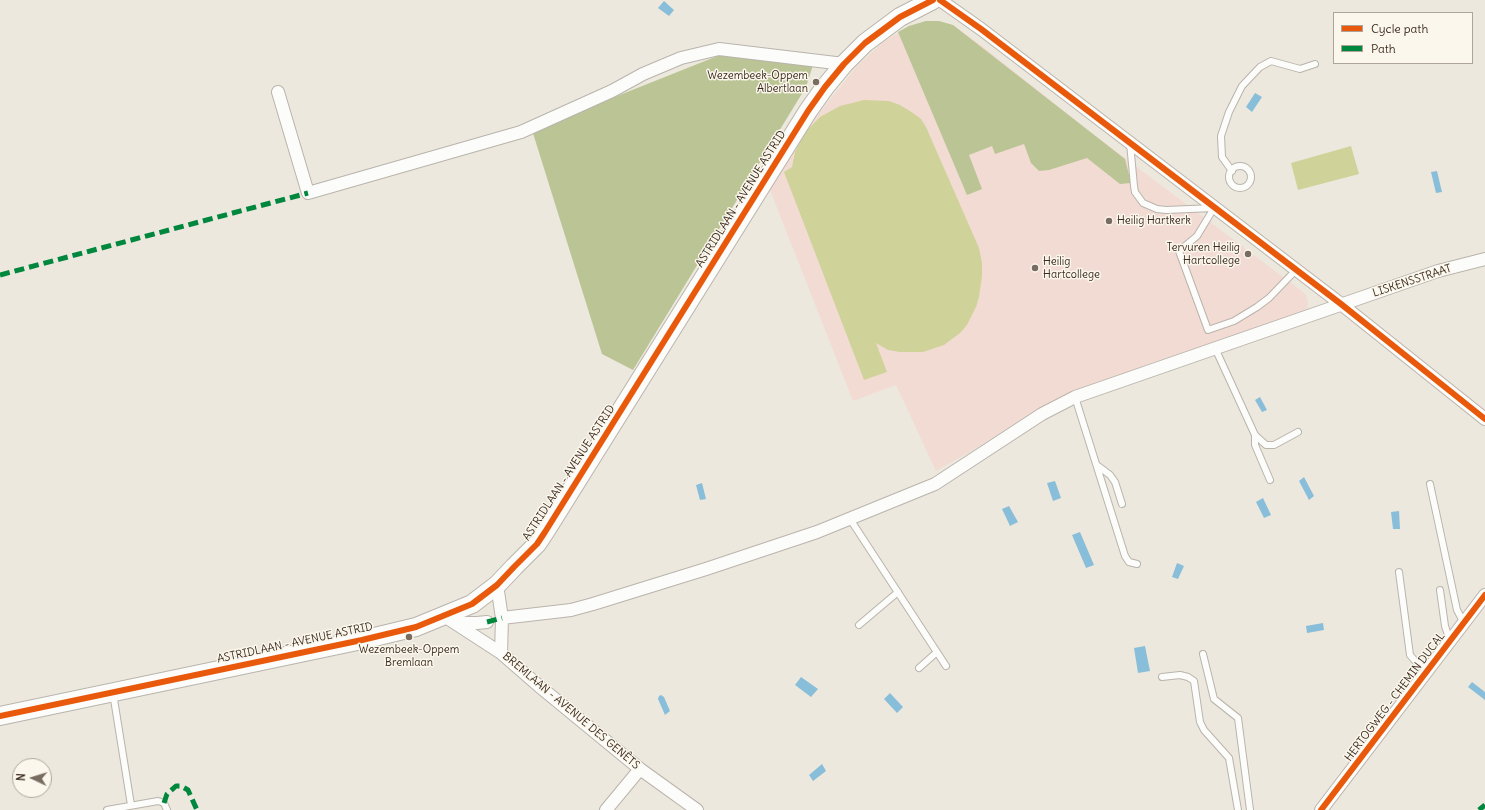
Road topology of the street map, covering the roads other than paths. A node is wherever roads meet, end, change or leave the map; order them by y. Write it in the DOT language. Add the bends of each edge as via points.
graph roads {
  1 [pos="933,0"];
  2 [pos="940,0"];
  3 [pos="844,64"];
  4 [pos="1315,64"];
  5 [pos="278,92"];
  6 [pos="1130,143"];
  7 [pos="1232,171"];
  8 [pos="1214,208"];
  9 [pos="1485,259"];
  10 [pos="1295,271"];
  11 [pos="1341,304"];
  12 [pos="1215,348"];
  13 [pos="1075,396"];
  14 [pos="1485,419"];
  15 [pos="1298,432"];
  16 [pos="1255,435"];
  17 [pos="1098,466"];
  18 [pos="1270,480"];
  19 [pos="1430,484"];
  20 [pos="1122,504"];
  21 [pos="850,519"];
  22 [pos="1137,564"];
  23 [pos="1399,572"];
  24 [pos="498,585"];
  25 [pos="1440,590"];
  26 [pos="898,592"];
  27 [pos="1485,595"];
  28 [pos="502,618"];
  29 [pos="450,620"];
  30 [pos="487,622"];
  31 [pos="1464,623"];
  32 [pos="859,625"];
  33 [pos="1450,641"];
  34 [pos="937,652"];
  35 [pos="501,653"];
  36 [pos="1203,654"];
  37 [pos="946,666"];
  38 [pos="1430,667"];
  39 [pos="919,668"];
  40 [pos="1162,677"];
  41 [pos="113,692"];
  42 [pos="0,716"];
  43 [pos="640,769"];
  44 [pos="131,805"];
  45 [pos="107,810"];
  46 [pos="167,810"];
  47 [pos="606,810"];
  48 [pos="697,810"];
  49 [pos="1238,810"];
  50 [pos="1250,810"];
  51 [pos="1321,810"];
  1 -- 3 [label="street, ASTRIDLAAN - AVENUE ASTRID" via="900,17 864,43"];
  2 -- 6 [label="street"];
  3 -- 5 [label="street" via="719,49 681,58 521,132 308,193"];
  3 -- 24 [label="street, ASTRIDLAAN - AVENUE ASTRID" via="808,111 538,544"];
  4 -- 7 [label="lane" via="1300,69 1271,61 1260,67 1242,86 1221,136 1222,157"];
  6 -- 8 [label="street"];
  6 -- 8 [label="lane" via="1135,192 1143,203 1166,210"];
  8 -- 10 [label="street"];
  8 -- 10 [label="lane" via="1197,236 1179,251 1208,330 1234,321 1257,307"];
  9 -- 11 [label="street, LISKENSSTRAAT" via="1438,271"];
  10 -- 11 [label="street"];
  11 -- 12 [label="street, LISKENSSTRAAT"];
  11 -- 14 [label="street"];
  12 -- 13 [label="street, LISKENSSTRAAT"];
  12 -- 16 [label="lane"];
  13 -- 17 [label="lane"];
  13 -- 21 [label="street, LISKENSSTRAAT" via="1042,414 935,484"];
  15 -- 16 [label="lane" via="1274,445 1266,445"];
  16 -- 18 [label="lane" via="1255,445"];
  17 -- 20 [label="lane" via="1115,482"];
  17 -- 22 [label="lane" via="1125,556 1129,562"];
  19 -- 31 [label="lane" via="1457,610"];
  21 -- 26 [label="lane"];
  21 -- 28 [label="street, LISKENSSTRAAT" via="706,569 593,604 571,610"];
  23 -- 38 [label="lane" via="1410,655 1416,662"];
  24 -- 28 [label="street"];
  24 -- 29 [label="street, ASTRIDLAAN - AVENUE ASTRID"];
  25 -- 33 [label="lane" via="1445,626"];
  26 -- 32 [label="lane"];
  26 -- 34 [label="lane"];
  27 -- 31 [label="street, HERTOGWEG - CHEMIN DUCAL"];
  28 -- 35 [label="street"];
  29 -- 30 [label="street" via="477,624"];
  29 -- 35 [label="street, BREMLAAN - AVENUE DES GENÊTS"];
  29 -- 41 [label="street, ASTRIDLAAN - AVENUE ASTRID"];
  31 -- 33 [label="street, HERTOGWEG - CHEMIN DUCAL"];
  33 -- 38 [label="street, HERTOGWEG - CHEMIN DUCAL"];
  34 -- 37 [label="lane"];
  34 -- 39 [label="lane"];
  35 -- 43 [label="street, BREMLAAN - AVENUE DES GENÊTS"];
  36 -- 50 [label="lane" via="1214,699 1238,718"];
  38 -- 51 [label="street, HERTOGWEG - CHEMIN DUCAL"];
  40 -- 49 [label="lane" via="1180,675 1194,681 1200,722 1229,758"];
  41 -- 42 [label="street, ASTRIDLAAN - AVENUE ASTRID"];
  41 -- 44 [label="lane"];
  43 -- 47 [label="street"];
  43 -- 48 [label="street, BREMLAAN - AVENUE DES GENÊTS"];
  44 -- 45 [label="lane"];
  44 -- 46 [label="lane" via="158,801 164,803"];
}
